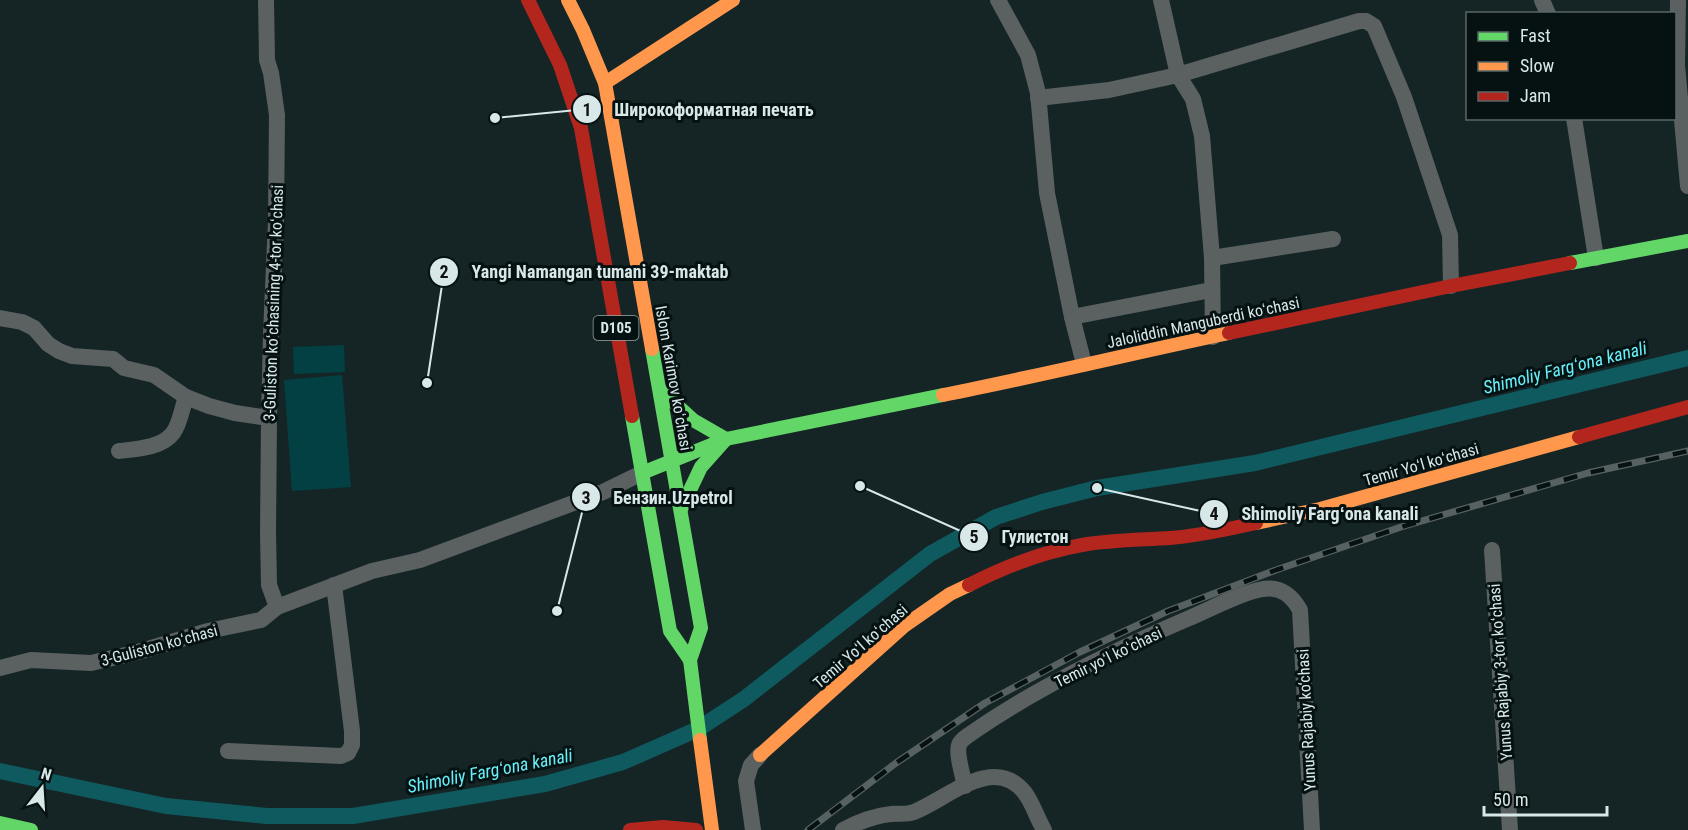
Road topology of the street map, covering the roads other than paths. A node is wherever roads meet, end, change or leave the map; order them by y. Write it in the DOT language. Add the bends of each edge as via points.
graph roads {
  1 [pos="266,0"];
  2 [pos="528,0"];
  3 [pos="568,0"];
  4 [pos="733,0"];
  5 [pos="998,0"];
  6 [pos="1161,0"];
  7 [pos="1678,0"];
  8 [pos="1178,75"];
  9 [pos="605,83"];
  10 [pos="1038,98"];
  11 [pos="1574,120"];
  12 [pos="1688,186"];
  13 [pos="1333,239"];
  14 [pos="1688,241"];
  15 [pos="1212,258"];
  16 [pos="1596,258"];
  17 [pos="1451,286"];
  18 [pos="1211,290"];
  19 [pos="1072,317"];
  20 [pos="0,318"];
  21 [pos="1213,337"];
  22 [pos="1084,364"];
  23 [pos="660,390"];
  24 [pos="186,397"];
  25 [pos="1688,407"];
  26 [pos="269,418"];
  27 [pos="726,439"];
  28 [pos="119,451"];
  29 [pos="672,461"];
  30 [pos="642,473"];
  31 [pos="681,509"];
  32 [pos="1492,550"];
  33 [pos="334,585"];
  34 [pos="276,607"];
  35 [pos="1300,610"];
  36 [pos="690,660"];
  37 [pos="0,668"];
  38 [pos="228,751"];
  39 [pos="760,755"];
  40 [pos="965,786"];
  41 [pos="0,823"];
  42 [pos="31,830"];
  43 [pos="630,830"];
  44 [pos="696,830"];
  45 [pos="711,830"];
  46 [pos="753,830"];
  47 [pos="843,830"];
  48 [pos="1044,830"];
  49 [pos="1312,830"];
  50 [pos="1510,830"];
  1 -- 26 [label="street, 3-Guliston koʻchasining 4-tor koʻchasi" via="267,60 277,114"];
  2 -- 30 [label="main road, Islom Karimov koʻchasi / D105" via="560,65 581,128"];
  3 -- 9 [label="main road, Islom Karimov koʻchasi / D105"];
  4 -- 9 [label="main road"];
  5 -- 10 [label="street" via="1028,55"];
  6 -- 8 [label="street"];
  7 -- 12 [label="street" via="1677,65"];
  8 -- 10 [label="street" via="1109,90"];
  8 -- 15 [label="street" via="1193,99 1202,136"];
  8 -- 17 [label="street" via="1359,21 1374,26 1404,97 1450,235"];
  9 -- 23 [label="main road, Islom Karimov koʻchasi / D105"];
  10 -- 19 [label="street" via="1047,193"];
  11 -- 16 [label="street"];
  13 -- 15 [label="street"];
  14 -- 16 [label="main road, Jaloliddin Manguberdi koʻchasi"];
  15 -- 18 [label="street"];
  16 -- 17 [label="main road, Jaloliddin Manguberdi koʻchasi"];
  17 -- 21 [label="main road, Jaloliddin Manguberdi koʻchasi"];
  18 -- 19 [label="street"];
  18 -- 21 [label="street"];
  19 -- 22 [label="street"];
  20 -- 24 [label="street" via="34,328 48,344 72,356 113,358 124,368 154,375"];
  21 -- 22 [label="main road, Jaloliddin Manguberdi koʻchasi"];
  22 -- 27 [label="main road, Jaloliddin Manguberdi koʻchasi"];
  23 -- 27 [label="main road" via="693,420"];
  23 -- 29 [label="main road, Islom Karimov koʻchasi / D105"];
  24 -- 26 [label="street" via="235,413"];
  24 -- 28 [label="street" via="177,425 166,439"];
  25 -- 39 [label="main road, Temir Yoʻl koʻchasi" via="1320,509 1172,538 1081,545 1000,569 950,594 904,626"];
  26 -- 34 [label="street, 3-Guliston koʻchasining 4-tor koʻchasi" via="269,585"];
  27 -- 29 [label="main road, Jaloliddin Manguberdi koʻchasi"];
  27 -- 31 [label="main road" via="700,467"];
  29 -- 30 [label="main road, Jaloliddin Manguberdi koʻchasi"];
  29 -- 31 [label="main road, Islom Karimov koʻchasi / D105"];
  30 -- 33 [label="street, 3-Guliston koʻchasi" via="603,492 420,560"];
  30 -- 36 [label="main road, Islom Karimov koʻchasi / D105" via="670,631"];
  31 -- 36 [label="main road, Islom Karimov koʻchasi / D105" via="701,628"];
  32 -- 50 [label="street, Yunus Rajabiy 3-tor koʻchasi"];
  33 -- 34 [label="street, 3-Guliston koʻchasi"];
  33 -- 38 [label="street" via="352,731 348,753 341,756"];
  34 -- 37 [label="street, 3-Guliston koʻchasi" via="261,620 91,663 31,660"];
  35 -- 40 [label="street, Temir yoʻl koʻchasi" via="1286,593 1264,589 1127,645 962,740 958,753"];
  35 -- 49 [label="street, Yunus Rajabiy ko‘chasi"];
  36 -- 45 [label="main road, Islom Karimov koʻchasi / D105"];
  39 -- 46 [label="street" via="751,765 746,781"];
  40 -- 47 [label="street" via="912,813 872,817"];
  40 -- 48 [label="street" via="994,776 1011,781 1024,793"];
  41 -- 42 [label="main road"];
  43 -- 44 [label="main road"];
}
